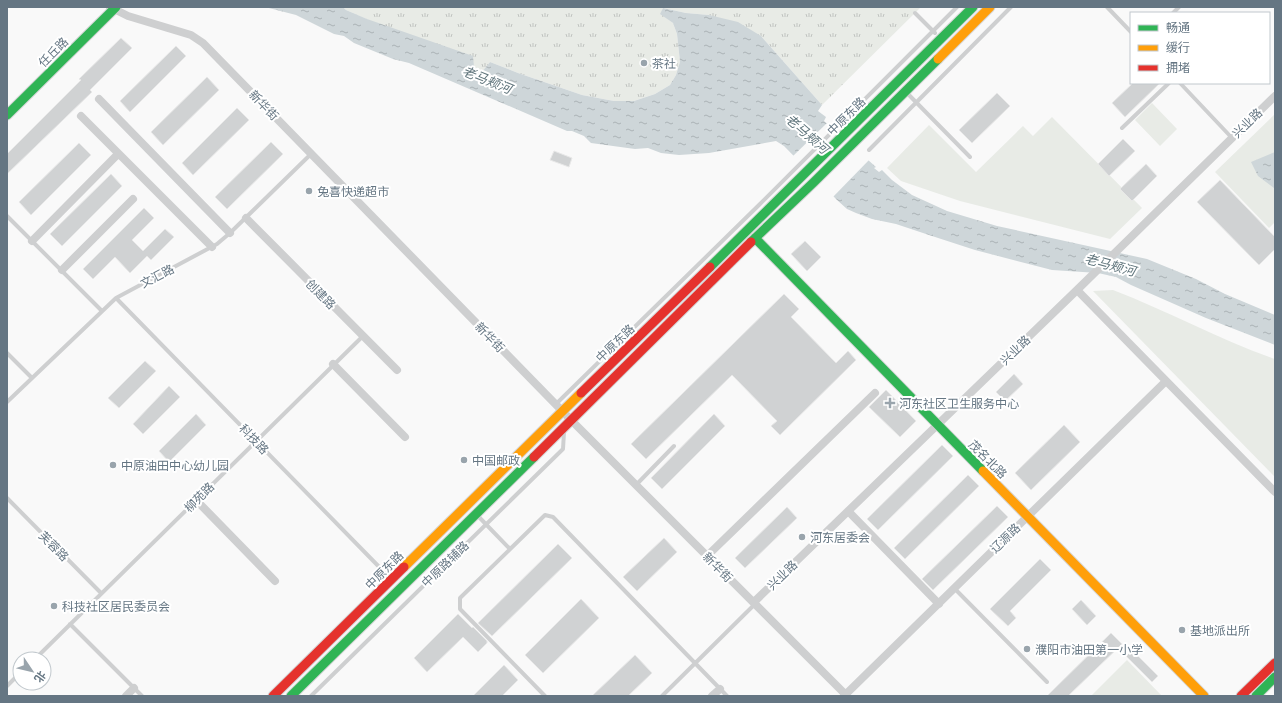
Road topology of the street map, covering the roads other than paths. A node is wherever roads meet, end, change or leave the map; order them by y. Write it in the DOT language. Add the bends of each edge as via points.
graph roads {
  1 [pos="957,7"];
  2 [pos="973,7"];
  3 [pos="990,7"];
  4 [pos="1012,7"];
  5 [pos="1107,7"];
  6 [pos="113,8"];
  7 [pos="915,13"];
  8 [pos="933,31"];
  9 [pos="1130,31"];
  10 [pos="941,39"];
  11 [pos="1168,84"];
  12 [pos="1181,84"];
  13 [pos="905,91"];
  14 [pos="1275,96"];
  15 [pos="99,99"];
  16 [pos="916,103"];
  17 [pos="7,114"];
  18 [pos="81,116"];
  19 [pos="1122,128"];
  20 [pos="1232,138"];
  21 [pos="869,150"];
  22 [pos="118,154"];
  23 [pos="311,154"];
  24 [pos="970,157"];
  25 [pos="133,199"];
  26 [pos="7,216"];
  27 [pos="246,218"];
  28 [pos="230,233"];
  29 [pos="755,238"];
  30 [pos="32,241"];
  31 [pos="212,247"];
  32 [pos="62,270"];
  33 [pos="1077,290"];
  34 [pos="116,298"];
  35 [pos="102,311"];
  36 [pos="363,336"];
  37 [pos="7,353"];
  38 [pos="333,364"];
  39 [pos="397,370"];
  40 [pos="32,378"];
  41 [pos="1166,381"];
  42 [pos="875,393"];
  43 [pos="7,402"];
  44 [pos="556,404"];
  45 [pos="563,411"];
  46 [pos="568,423"];
  47 [pos="937,424"];
  48 [pos="405,437"];
  49 [pos="256,441"];
  50 [pos="674,446"];
  51 [pos="636,484"];
  52 [pos="1275,492"];
  53 [pos="7,498"];
  54 [pos="196,500"];
  55 [pos="848,511"];
  56 [pos="475,514"];
  57 [pos="1028,516"];
  58 [pos="486,524"];
  59 [pos="510,550"];
  60 [pos="707,556"];
  61 [pos="391,580"];
  62 [pos="275,581"];
  63 [pos="954,588"];
  64 [pos="101,593"];
  65 [pos="754,603"];
  66 [pos="939,604"];
  67 [pos="70,624"];
  68 [pos="43,651"];
  69 [pos="695,663"];
  70 [pos="1275,663"];
  71 [pos="1275,677"];
  72 [pos="1046,682"];
  73 [pos="134,688"];
  74 [pos="720,688"];
  75 [pos="126,696"];
  76 [pos="142,696"];
  77 [pos="273,696"];
  78 [pos="290,696"];
  79 [pos="310,696"];
  80 [pos="545,696"];
  81 [pos="662,696"];
  82 [pos="712,696"];
  83 [pos="727,696"];
  84 [pos="846,696"];
  85 [pos="1204,696"];
  86 [pos="1241,696"];
  87 [pos="1256,696"];
  1 -- 8 [label="lane"];
  2 -- 10 [label="main road, 中原东路"];
  3 -- 13 [label="main road, 中原东路"];
  4 -- 16 [label="lane"];
  5 -- 9 [label="lane"];
  6 -- 17 [label="main road, 任丘路"];
  6 -- 23 [label="street, 新华街" via="128,16 203,42"];
  7 -- 8 [label="lane"];
  8 -- 10 [label="lane"];
  8 -- 44 [label="lane"];
  10 -- 45 [label="main road, 中原东路"];
  11 -- 19 [label="lane"];
  12 -- 20 [label="lane"];
  13 -- 16 [label="lane"];
  13 -- 29 [label="main road, 中原东路"];
  14 -- 20 [label="street, 兴业路"];
  15 -- 28 [label="street"];
  16 -- 21 [label="lane"];
  16 -- 24 [label="lane"];
  18 -- 22 [label="street"];
  20 -- 33 [label="street, 兴业路"];
  22 -- 30 [label="street"];
  22 -- 31 [label="street"];
  23 -- 27 [label="lane, 文汇路"];
  23 -- 44 [label="street, 新华街"];
  25 -- 32 [label="street"];
  26 -- 30 [label="lane"];
  27 -- 28 [label="lane, 文汇路"];
  27 -- 36 [label="street, 创建路"];
  28 -- 31 [label="lane, 文汇路"];
  29 -- 46 [label="main road, 中原东路"];
  29 -- 47 [label="main road, 茂名北路"];
  30 -- 32 [label="lane"];
  31 -- 34 [label="lane, 文汇路"];
  32 -- 35 [label="lane"];
  33 -- 41 [label="street"];
  33 -- 47 [label="street, 兴业路"];
  34 -- 35 [label="lane, 文汇路"];
  34 -- 49 [label="lane, 科技路"];
  35 -- 40 [label="lane, 文汇路"];
  36 -- 38 [label="lane, 柳苑路"];
  36 -- 39 [label="street, 创建路"];
  37 -- 40 [label="lane"];
  38 -- 48 [label="street"];
  38 -- 49 [label="lane, 柳苑路"];
  40 -- 43 [label="lane, 文汇路"];
  41 -- 52 [label="street"];
  41 -- 57 [label="street, 辽源路"];
  42 -- 60 [label="street"];
  44 -- 45 [label="street, 新华街"];
  45 -- 46 [label="street, 新华街"];
  45 -- 61 [label="main road, 中原东路"];
  46 -- 51 [label="street, 新华街"];
  46 -- 56 [label="main road, 中原东路"];
  46 -- 58 [label="lane, 中原路辅路" via="563,449"];
  47 -- 55 [label="street, 兴业路"];
  47 -- 57 [label="main road, 茂名北路"];
  49 -- 54 [label="lane, 柳苑路"];
  49 -- 61 [label="lane, 科技路"];
  50 -- 51 [label="lane"];
  51 -- 60 [label="street, 新华街"];
  53 -- 64 [label="lane, 芙蓉路"];
  54 -- 62 [label="street"];
  54 -- 64 [label="lane, 柳苑路"];
  55 -- 65 [label="street, 兴业路"];
  55 -- 66 [label="street"];
  56 -- 58 [label="lane"];
  56 -- 78 [label="main road, 中原东路"];
  57 -- 63 [label="street, 辽源路"];
  57 -- 85 [label="main road, 茂名北路"];
  58 -- 59 [label="lane"];
  58 -- 79 [label="lane, 中原路辅路"];
  59 -- 69 [label="lane" via="545,515 553,517"];
  59 -- 80 [label="lane" via="460,598 460,609"];
  60 -- 65 [label="street, 新华街"];
  61 -- 77 [label="main road, 中原东路"];
  63 -- 66 [label="street, 辽源路"];
  63 -- 72 [label="lane"];
  64 -- 67 [label="lane, 柳苑路"];
  65 -- 69 [label="lane"];
  65 -- 84 [label="street, 新华街"];
  66 -- 84 [label="street, 辽源路"];
  67 -- 68 [label="lane, 柳苑路"];
  67 -- 73 [label="lane"];
  69 -- 74 [label="lane"];
  69 -- 81 [label="lane"];
  70 -- 86 [label="main road"];
  71 -- 87 [label="main road"];
  73 -- 75 [label="street"];
  73 -- 76 [label="lane"];
  74 -- 82 [label="street"];
  74 -- 83 [label="lane"];
}
